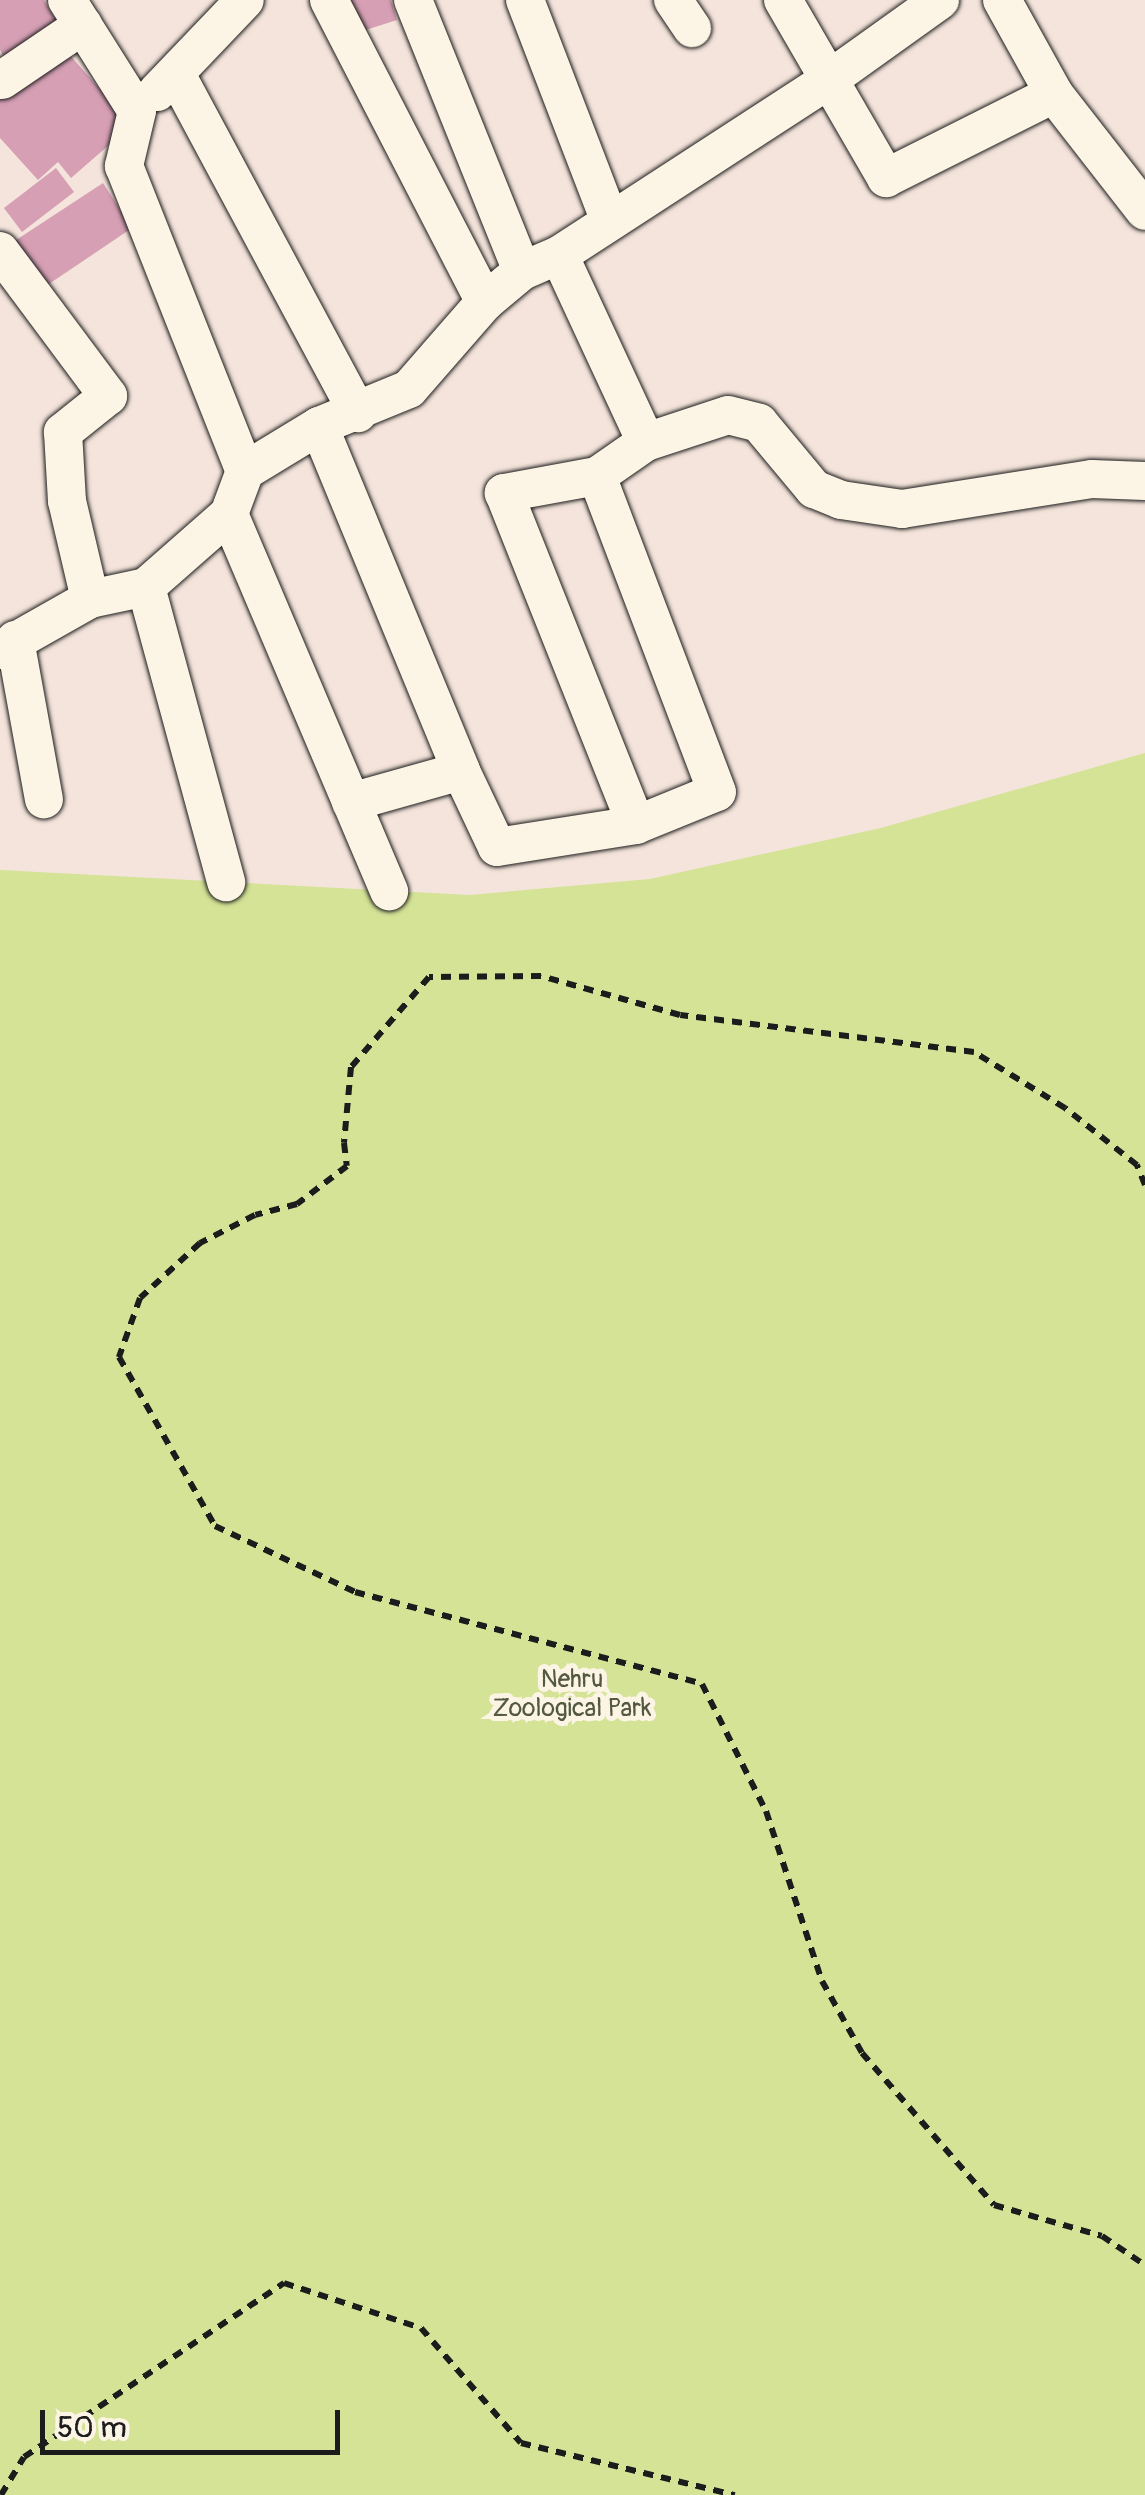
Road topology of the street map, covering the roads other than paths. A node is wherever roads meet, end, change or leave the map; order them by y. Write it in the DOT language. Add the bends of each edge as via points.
graph roads {
  1 [pos="245,0"];
  2 [pos="329,0"];
  3 [pos="413,0"];
  4 [pos="525,0"];
  5 [pos="783,0"];
  6 [pos="940,0"];
  7 [pos="1002,0"];
  8 [pos="75,12"];
  9 [pos="1,73"];
  10 [pos="176,74"];
  11 [pos="827,81"];
  12 [pos="1054,94"];
  13 [pos="137,111"];
  14 [pos="1145,212"];
  15 [pos="610,221"];
  16 [pos="0,251"];
  17 [pos="558,255"];
  18 [pos="522,272"];
  19 [pos="485,302"];
  20 [pos="358,413"];
  21 [pos="319,426"];
  22 [pos="646,442"];
  23 [pos="245,471"];
  24 [pos="597,476"];
  25 [pos="1145,481"];
  26 [pos="229,514"];
  27 [pos="146,587"];
  28 [pos="90,599"];
  29 [pos="7,645"];
  30 [pos="461,771"];
  31 [pos="44,799"];
  32 [pos="351,802"];
  33 [pos="636,824"];
  34 [pos="226,882"];
  35 [pos="389,891"];
  1 -- 10 [label="street"];
  2 -- 19 [label="street"];
  3 -- 18 [label="street"];
  4 -- 15 [label="street"];
  5 -- 11 [label="street"];
  6 -- 11 [label="street"];
  7 -- 12 [label="street"];
  8 -- 9 [label="street"];
  8 -- 13 [label="street"];
  10 -- 13 [label="street"];
  10 -- 20 [label="street"];
  11 -- 12 [label="street" via="886,178"];
  11 -- 15 [label="street"];
  12 -- 14 [label="street"];
  13 -- 23 [label="street" via="124,166"];
  15 -- 17 [label="street"];
  16 -- 28 [label="street" via="108,396 63,432 67,500"];
  17 -- 18 [label="street"];
  17 -- 22 [label="street"];
  18 -- 19 [label="street"];
  19 -- 20 [label="street" via="409,389"];
  20 -- 21 [label="street"];
  21 -- 23 [label="street"];
  21 -- 30 [label="street"];
  22 -- 24 [label="street"];
  22 -- 25 [label="street" via="728,415 759,423 814,489 902,510 1092,479"];
  23 -- 26 [label="street"];
  24 -- 33 [label="street" via="718,792"];
  24 -- 33 [label="street" via="504,493"];
  26 -- 27 [label="street"];
  26 -- 32 [label="street"];
  27 -- 28 [label="street"];
  27 -- 34 [label="street"];
  28 -- 29 [label="street"];
  29 -- 31 [label="street"];
  30 -- 32 [label="street"];
  30 -- 33 [label="street" via="497,847"];
  32 -- 35 [label="street"];
}
